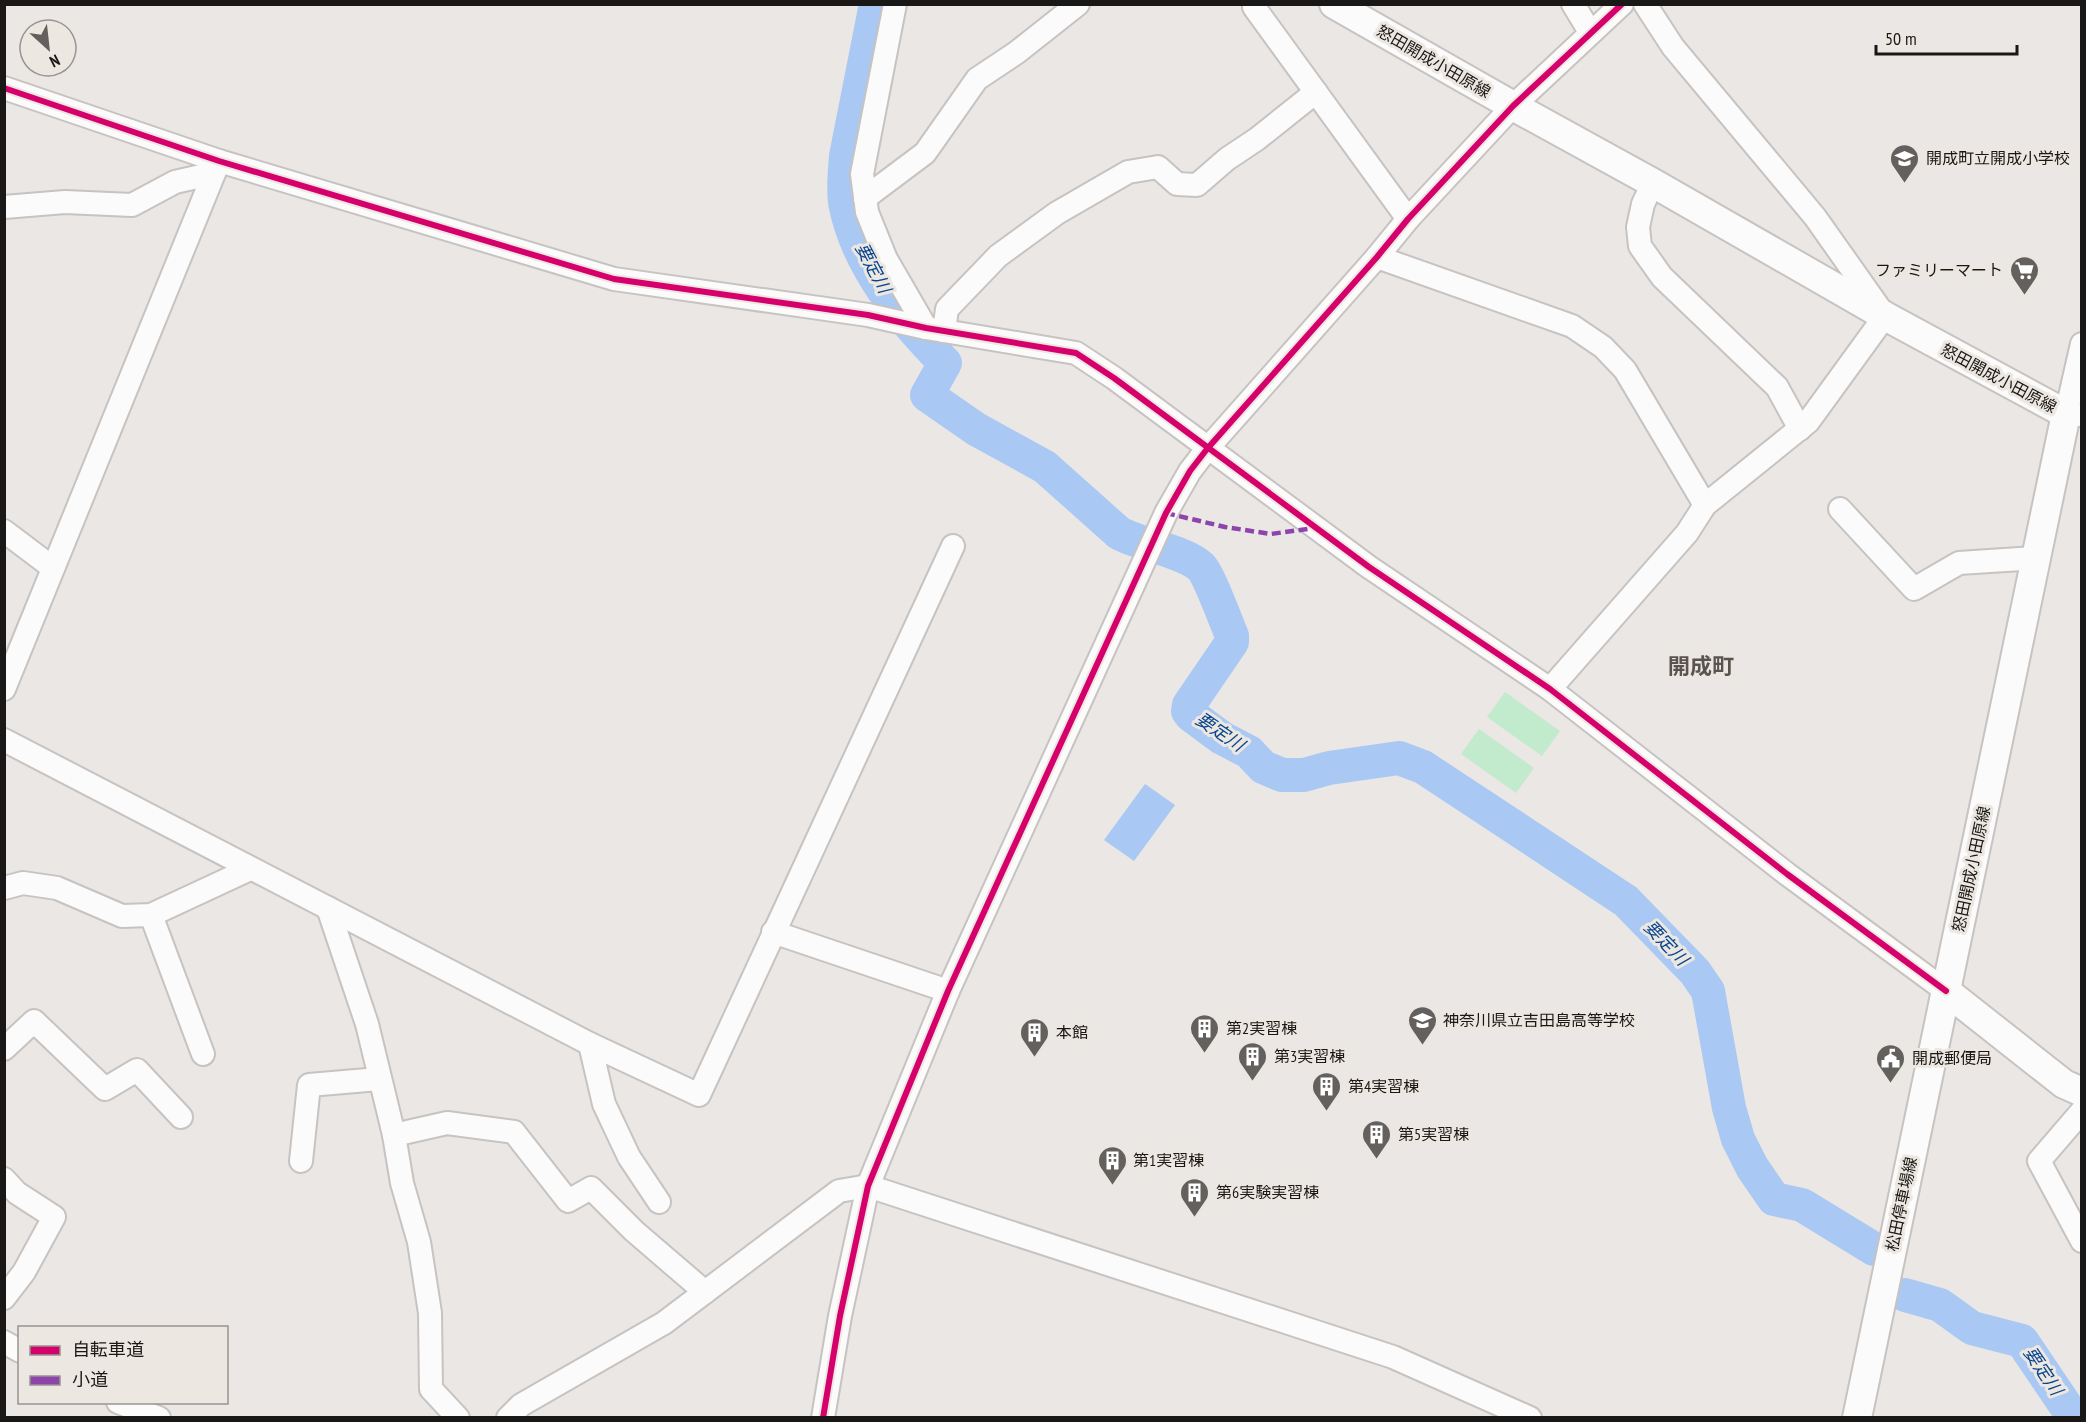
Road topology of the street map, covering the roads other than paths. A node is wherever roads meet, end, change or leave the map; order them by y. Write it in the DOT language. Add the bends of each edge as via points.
graph roads {
  1 [pos="895,4"];
  2 [pos="1078,4"];
  3 [pos="1255,4"];
  4 [pos="1334,4"];
  5 [pos="1573,4"];
  6 [pos="1622,4"];
  7 [pos="1645,4"];
  8 [pos="1590,32"];
  9 [pos="4,88"];
  10 [pos="1316,92"];
  11 [pos="1513,106"];
  12 [pos="216,167"];
  13 [pos="1653,183"];
  14 [pos="866,198"];
  15 [pos="4,207"];
  16 [pos="1408,219"];
  17 [pos="1377,257"];
  18 [pos="1885,316"];
  19 [pos="935,330"];
  20 [pos="2082,345"];
  21 [pos="2074,415"];
  22 [pos="1800,429"];
  23 [pos="1207,448"];
  24 [pos="1705,506"];
  25 [pos="1840,509"];
  26 [pos="4,531"];
  27 [pos="953,546"];
  28 [pos="2036,558"];
  29 [pos="53,568"];
  30 [pos="4,689"];
  31 [pos="1550,689"];
  32 [pos="4,740"];
  33 [pos="250,869"];
  34 [pos="4,888"];
  35 [pos="328,908"];
  36 [pos="151,915"];
  37 [pos="773,932"];
  38 [pos="948,991"];
  39 [pos="1946,991"];
  40 [pos="590,1044"];
  41 [pos="4,1048"];
  42 [pos="203,1054"];
  43 [pos="380,1079"];
  44 [pos="2076,1083"];
  45 [pos="2082,1111"];
  46 [pos="181,1117"];
  47 [pos="394,1135"];
  48 [pos="301,1161"];
  49 [pos="4,1179"];
  50 [pos="868,1185"];
  51 [pos="659,1202"];
  52 [pos="2082,1241"];
  53 [pos="705,1292"];
  54 [pos="4,1298"];
  55 [pos="4,1342"];
  56 [pos="18,1350"];
  57 [pos="123,1404"];
  58 [pos="159,1418"];
  59 [pos="458,1418"];
  60 [pos="508,1418"];
  61 [pos="823,1418"];
  62 [pos="1530,1418"];
  63 [pos="1857,1418"];
  1 -- 14 [label="street" via="862,174"];
  2 -- 14 [label="street" via="977,79 925,153"];
  3 -- 10 [label="street" via="1254,8"];
  4 -- 11 [label="main road, 怒田開成小田原線"];
  5 -- 8 [label="street"];
  6 -- 8 [label="street"];
  7 -- 18 [label="street" via="1674,47 1815,217"];
  8 -- 11 [label="street"];
  9 -- 12 [label="street"];
  10 -- 16 [label="street"];
  10 -- 19 [label="street" via="1197,185 1177,184 1158,167 1128,172 1058,213 998,256 948,309"];
  11 -- 13 [label="main road, 怒田開成小田原線"];
  11 -- 16 [label="street"];
  12 -- 15 [label="street" via="175,182 132,205 64,202"];
  12 -- 19 [label="street" via="614,279 868,315"];
  12 -- 29 [label="street"];
  13 -- 18 [label="main road, 怒田開成小田原線"];
  13 -- 22 [label="street" via="1638,227 1640,246 1662,277 1777,387"];
  14 -- 19 [label="street" via="867,212 886,259"];
  16 -- 17 [label="street"];
  17 -- 23 [label="street"];
  17 -- 24 [label="street" via="1572,326 1603,347 1625,370"];
  18 -- 21 [label="main road, 怒田開成小田原線"];
  18 -- 22 [label="street"];
  19 -- 23 [label="street" via="1076,353"];
  20 -- 21 [label="street"];
  21 -- 28 [label="main road, 怒田開成小田原線"];
  22 -- 24 [label="street"];
  23 -- 31 [label="street" via="1369,567"];
  23 -- 38 [label="street" via="1166,513"];
  24 -- 31 [label="street" via="1687,533"];
  25 -- 28 [label="street" via="1914,589 1959,563"];
  26 -- 29 [label="street"];
  27 -- 37 [label="street"];
  28 -- 39 [label="main road, 怒田開成小田原線"];
  29 -- 30 [label="street"];
  31 -- 39 [label="street" via="1787,874"];
  32 -- 33 [label="street"];
  33 -- 35 [label="street"];
  33 -- 36 [label="street"];
  34 -- 36 [label="street" via="23,883 57,888 122,916"];
  35 -- 40 [label="street"];
  35 -- 43 [label="street" via="367,1024"];
  36 -- 42 [label="street"];
  37 -- 38 [label="street"];
  37 -- 40 [label="street" via="699,1095"];
  38 -- 50 [label="street"];
  39 -- 44 [label="main road"];
  39 -- 63 [label="main road, 松田停車場線"];
  40 -- 51 [label="street" via="603,1104 629,1157"];
  41 -- 46 [label="street" via="34,1021 105,1089 137,1070"];
  43 -- 47 [label="street"];
  43 -- 48 [label="street" via="309,1085"];
  45 -- 52 [label="street" via="2039,1161"];
  47 -- 53 [label="street" via="447,1123 514,1132 568,1202 591,1188"];
  47 -- 59 [label="street" via="402,1184 419,1242 430,1313 431,1389"];
  49 -- 54 [label="street" via="17,1193 54,1217 24,1272"];
  50 -- 53 [label="street" via="839,1191"];
  50 -- 61 [label="street"];
  50 -- 62 [label="street" via="1393,1357"];
  53 -- 60 [label="street" via="664,1323 521,1405"];
  55 -- 56 [label="street"];
  57 -- 58 [label="street"];
}
